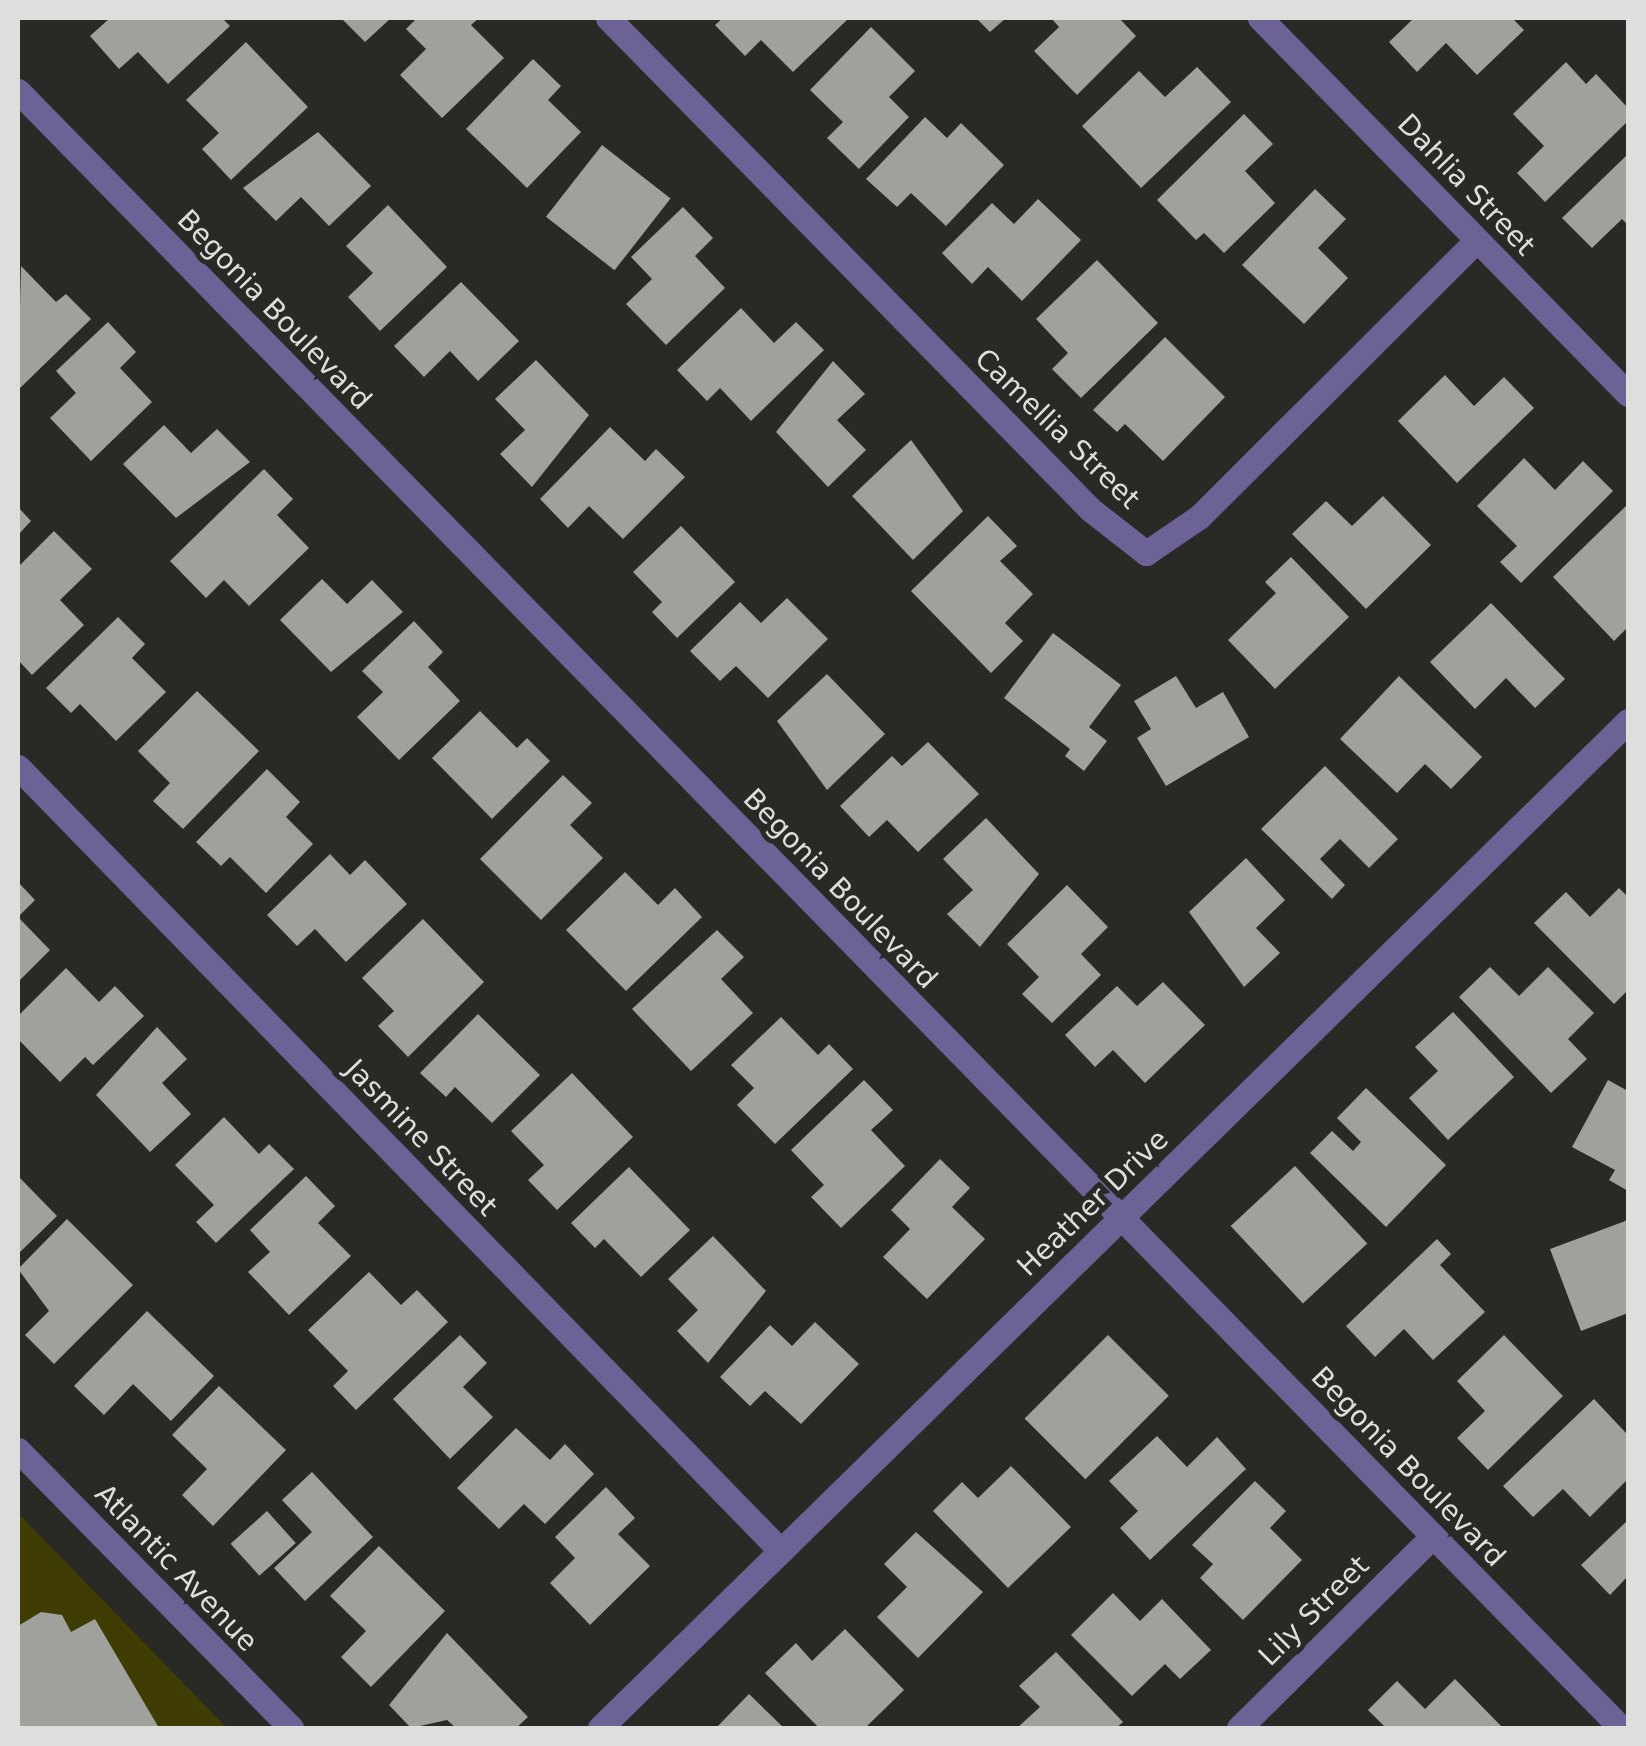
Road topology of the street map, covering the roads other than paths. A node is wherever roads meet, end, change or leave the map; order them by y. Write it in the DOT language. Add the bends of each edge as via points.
graph roads {
  1 [pos="608,18"];
  2 [pos="1260,18"];
  3 [pos="18,91"];
  4 [pos="1478,240"];
  5 [pos="1628,394"];
  6 [pos="1628,721"];
  7 [pos="18,767"];
  8 [pos="1121,1217"];
  9 [pos="18,1450"];
  10 [pos="1433,1536"];
  11 [pos="781,1551"];
  12 [pos="291,1728"];
  13 [pos="600,1728"];
  14 [pos="1239,1728"];
  15 [pos="1621,1728"];
  1 -- 4 [label="street, Camellia Street" via="1091,510 1146,554 1199,517"];
  2 -- 4 [label="street, Dahlia Street"];
  3 -- 8 [label="street, Begonia Boulevard"];
  4 -- 5 [label="street, Dahlia Street"];
  6 -- 8 [label="street, Heather Drive"];
  7 -- 11 [label="street, Jasmine Street"];
  8 -- 10 [label="street, Begonia Boulevard"];
  8 -- 11 [label="street, Heather Drive"];
  9 -- 12 [label="street, Atlantic Avenue"];
  10 -- 14 [label="street, Lily Street"];
  10 -- 15 [label="street, Begonia Boulevard"];
  11 -- 13 [label="street, Heather Drive"];
}
